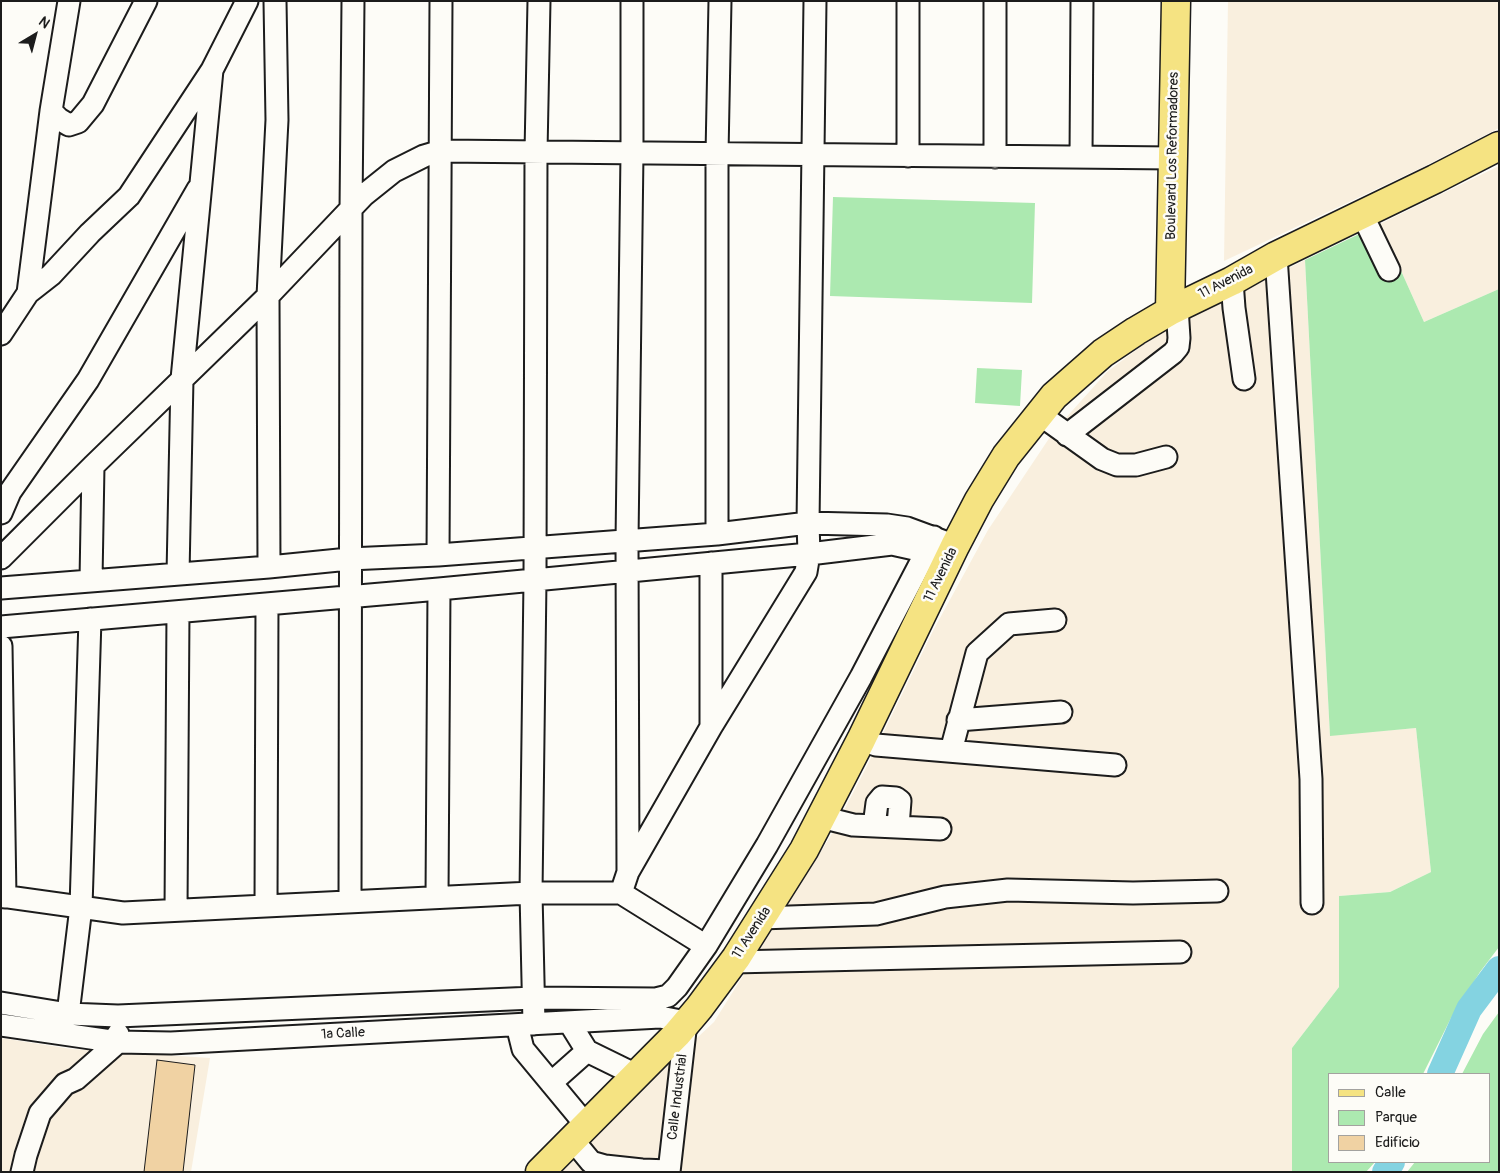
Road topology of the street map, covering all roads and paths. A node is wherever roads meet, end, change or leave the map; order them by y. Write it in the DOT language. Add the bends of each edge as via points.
graph roads {
  1 [pos="69,1"];
  2 [pos="146,1"];
  3 [pos="247,1"];
  4 [pos="275,1"];
  5 [pos="353,1"];
  6 [pos="441,1"];
  7 [pos="540,1"];
  8 [pos="632,1"];
  9 [pos="720,1"];
  10 [pos="814,1"];
  11 [pos="908,1"];
  12 [pos="995,1"];
  13 [pos="1082,1"];
  14 [pos="1176,1"];
  15 [pos="212,70"];
  16 [pos="50,111"];
  17 [pos="1499,146"];
  18 [pos="441,151"];
  19 [pos="536,152"];
  20 [pos="632,153"];
  21 [pos="717,154"];
  22 [pos="812,155"];
  23 [pos="908,156"];
  24 [pos="995,157"];
  25 [pos="1082,157"];
  26 [pos="1174,158"];
  27 [pos="202,183"];
  28 [pos="350,210"];
  29 [pos="1362,214"];
  30 [pos="1276,256"];
  31 [pos="1389,270"];
  32 [pos="1232,280"];
  33 [pos="28,293"];
  34 [pos="268,296"];
  35 [pos="1174,309"];
  36 [pos="1,334"];
  37 [pos="182,379"];
  38 [pos="1244,379"];
  39 [pos="1039,414"];
  40 [pos="1067,435"];
  41 [pos="1166,457"];
  42 [pos="93,466"];
  43 [pos="1,513"];
  44 [pos="808,522"];
  45 [pos="717,534"];
  46 [pos="626,541"];
  47 [pos="535,547"];
  48 [pos="940,549"];
  49 [pos="809,554"];
  50 [pos="438,555"];
  51 [pos="1,558"];
  52 [pos="349,559"];
  53 [pos="711,564"];
  54 [pos="269,568"];
  55 [pos="626,571"];
  56 [pos="178,574"];
  57 [pos="91,580"];
  58 [pos="535,580"];
  59 [pos="1,588"];
  60 [pos="439,589"];
  61 [pos="350,597"];
  62 [pos="267,604"];
  63 [pos="178,612"];
  64 [pos="90,619"];
  65 [pos="1055,620"];
  66 [pos="1,627"];
  67 [pos="1,646"];
  68 [pos="1061,712"];
  69 [pos="958,720"];
  70 [pos="711,728"];
  71 [pos="861,740"];
  72 [pos="951,751"];
  73 [pos="1115,764"];
  74 [pos="821,817"];
  75 [pos="874,826"];
  76 [pos="898,826"];
  77 [pos="940,830"];
  78 [pos="628,872"];
  79 [pos="1217,891"];
  80 [pos="531,893"];
  81 [pos="621,893"];
  82 [pos="3,897"];
  83 [pos="437,897"];
  84 [pos="350,902"];
  85 [pos="1312,903"];
  86 [pos="266,906"];
  87 [pos="81,907"];
  88 [pos="176,910"];
  89 [pos="761,918"];
  90 [pos="706,946"];
  91 [pos="1180,952"];
  92 [pos="733,962"];
  93 [pos="534,998"];
  94 [pos="1,1004"];
  95 [pos="68,1014"];
  96 [pos="118,1016"];
  97 [pos="569,1022"];
  98 [pos="686,1022"];
  99 [pos="525,1024"];
  100 [pos="1,1026"];
  101 [pos="118,1042"];
  102 [pos="587,1051"];
  103 [pos="636,1075"];
  104 [pos="551,1083"];
  105 [pos="579,1132"];
  106 [pos="22,1172"];
  107 [pos="540,1172"];
  108 [pos="669,1172"];
  1 -- 16 [label="street"];
  2 -- 16 [label="street" via="93,104 78,122 69,125"];
  3 -- 15 [label="street"];
  4 -- 34 [label="street" via="277,120"];
  5 -- 28 [label="street"];
  6 -- 18 [label="street"];
  7 -- 19 [label="street"];
  8 -- 20 [label="street"];
  9 -- 21 [label="street"];
  10 -- 22 [label="street"];
  11 -- 23 [label="street"];
  12 -- 24 [label="street"];
  13 -- 25 [label="street"];
  14 -- 26 [label="main road, Boulevard Los Reformadores"];
  15 -- 27 [label="street"];
  15 -- 33 [label="street" via="129,196 51,275"];
  16 -- 33 [label="street"];
  17 -- 29 [label="main road, 11 Avenida"];
  18 -- 19 [label="street"];
  18 -- 28 [label="street" via="394,171"];
  18 -- 50 [label="street"];
  19 -- 20 [label="street"];
  19 -- 47 [label="street"];
  20 -- 21 [label="street"];
  20 -- 46 [label="street"];
  21 -- 22 [label="street"];
  21 -- 45 [label="street"];
  22 -- 23 [label="street"];
  22 -- 44 [label="street"];
  23 -- 24 [label="street"];
  24 -- 25 [label="street"];
  25 -- 26 [label="street"];
  26 -- 35 [label="main road, Boulevard Los Reformadores"];
  27 -- 37 [label="street"];
  27 -- 43 [label="street" via="88,380 10,492"];
  28 -- 34 [label="street"];
  28 -- 52 [label="street"];
  29 -- 30 [label="main road, 11 Avenida"];
  29 -- 31 [label="street"];
  30 -- 32 [label="main road, 11 Avenida"];
  30 -- 85 [label="street" via="1311,779"];
  32 -- 35 [label="main road, 11 Avenida"];
  32 -- 38 [label="street"];
  33 -- 36 [label="street"];
  34 -- 37 [label="street"];
  34 -- 54 [label="street"];
  35 -- 39 [label="main road, 11 Avenida" via="1103,353 1054,396"];
  35 -- 40 [label="street" via="1163,362"];
  37 -- 42 [label="street"];
  37 -- 56 [label="street"];
  39 -- 40 [label="street"];
  39 -- 48 [label="main road, 11 Avenida"];
  40 -- 41 [label="street" via="1102,459 1117,465 1136,465"];
  42 -- 51 [label="street"];
  42 -- 57 [label="street"];
  44 -- 45 [label="street"];
  44 -- 48 [label="street" via="907,528"];
  44 -- 49 [label="street"];
  45 -- 46 [label="street"];
  46 -- 47 [label="street"];
  46 -- 55 [label="street"];
  47 -- 50 [label="street"];
  47 -- 58 [label="street"];
  48 -- 49 [label="street" via="892,544"];
  48 -- 71 [label="main road, 11 Avenida"];
  48 -- 90 [label="street" via="861,677"];
  49 -- 53 [label="street"];
  49 -- 70 [label="street" via="806,572"];
  50 -- 52 [label="street"];
  52 -- 54 [label="street"];
  52 -- 61 [label="street"];
  53 -- 55 [label="street"];
  53 -- 70 [label="street"];
  54 -- 56 [label="street"];
  55 -- 58 [label="street"];
  55 -- 78 [label="street"];
  56 -- 57 [label="street"];
  57 -- 59 [label="street"];
  58 -- 60 [label="street"];
  58 -- 80 [label="street"];
  60 -- 61 [label="street"];
  60 -- 83 [label="street"];
  61 -- 62 [label="street"];
  61 -- 84 [label="street"];
  62 -- 63 [label="street"];
  62 -- 86 [label="street"];
  63 -- 64 [label="street"];
  63 -- 88 [label="street"];
  64 -- 66 [label="street"];
  64 -- 87 [label="street"];
  65 -- 69 [label="street" via="1009,624 977,653"];
  67 -- 82 [label="street"];
  68 -- 69 [label="street"];
  69 -- 72 [label="street"];
  70 -- 78 [label="street"];
  71 -- 72 [label="street" via="876,745"];
  71 -- 74 [label="main road, 11 Avenida"];
  72 -- 73 [label="street"];
  74 -- 75 [label="street" via="853,825"];
  74 -- 89 [label="main road, 11 Avenida"];
  75 -- 76 [label="street"];
  75 -- 76 [label="street" via="876,803 882,797 900,801"];
  76 -- 77 [label="street"];
  78 -- 81 [label="street"];
  79 -- 89 [label="street" via="1008,890 945,897 876,914"];
  80 -- 81 [label="street"];
  80 -- 83 [label="street"];
  80 -- 93 [label="street"];
  81 -- 90 [label="street"];
  82 -- 87 [label="street"];
  83 -- 84 [label="street"];
  84 -- 86 [label="street"];
  86 -- 88 [label="street"];
  87 -- 88 [label="street" via="123,913"];
  87 -- 95 [label="street"];
  89 -- 92 [label="main road, 11 Avenida"];
  90 -- 93 [label="street" via="668,996 656,999"];
  91 -- 92 [label="street"];
  92 -- 98 [label="main road, 11 Avenida"];
  93 -- 96 [label="street"];
  93 -- 99 [label="street"];
  94 -- 95 [label="street"];
  95 -- 96 [label="street"];
  96 -- 101 [label="street"];
  97 -- 98 [label="street, 1a Calle" via="660,1018"];
  97 -- 99 [label="street, 1a Calle"];
  97 -- 102 [label="street"];
  98 -- 103 [label="main road, 11 Avenida"];
  98 -- 108 [label="street, Calle Industrial"];
  99 -- 101 [label="street, 1a Calle" via="170,1043"];
  99 -- 104 [label="street" via="523,1049"];
  100 -- 101 [label="street, 1a Calle"];
  101 -- 106 [label="street" via="76,1079 65,1084 40,1113"];
  102 -- 103 [label="street"];
  102 -- 104 [label="street"];
  103 -- 105 [label="main road, 11 Avenida"];
  104 -- 105 [label="street"];
  105 -- 107 [label="main road, 11 Avenida"];
  105 -- 108 [label="street" via="583,1155 591,1162"];
}
